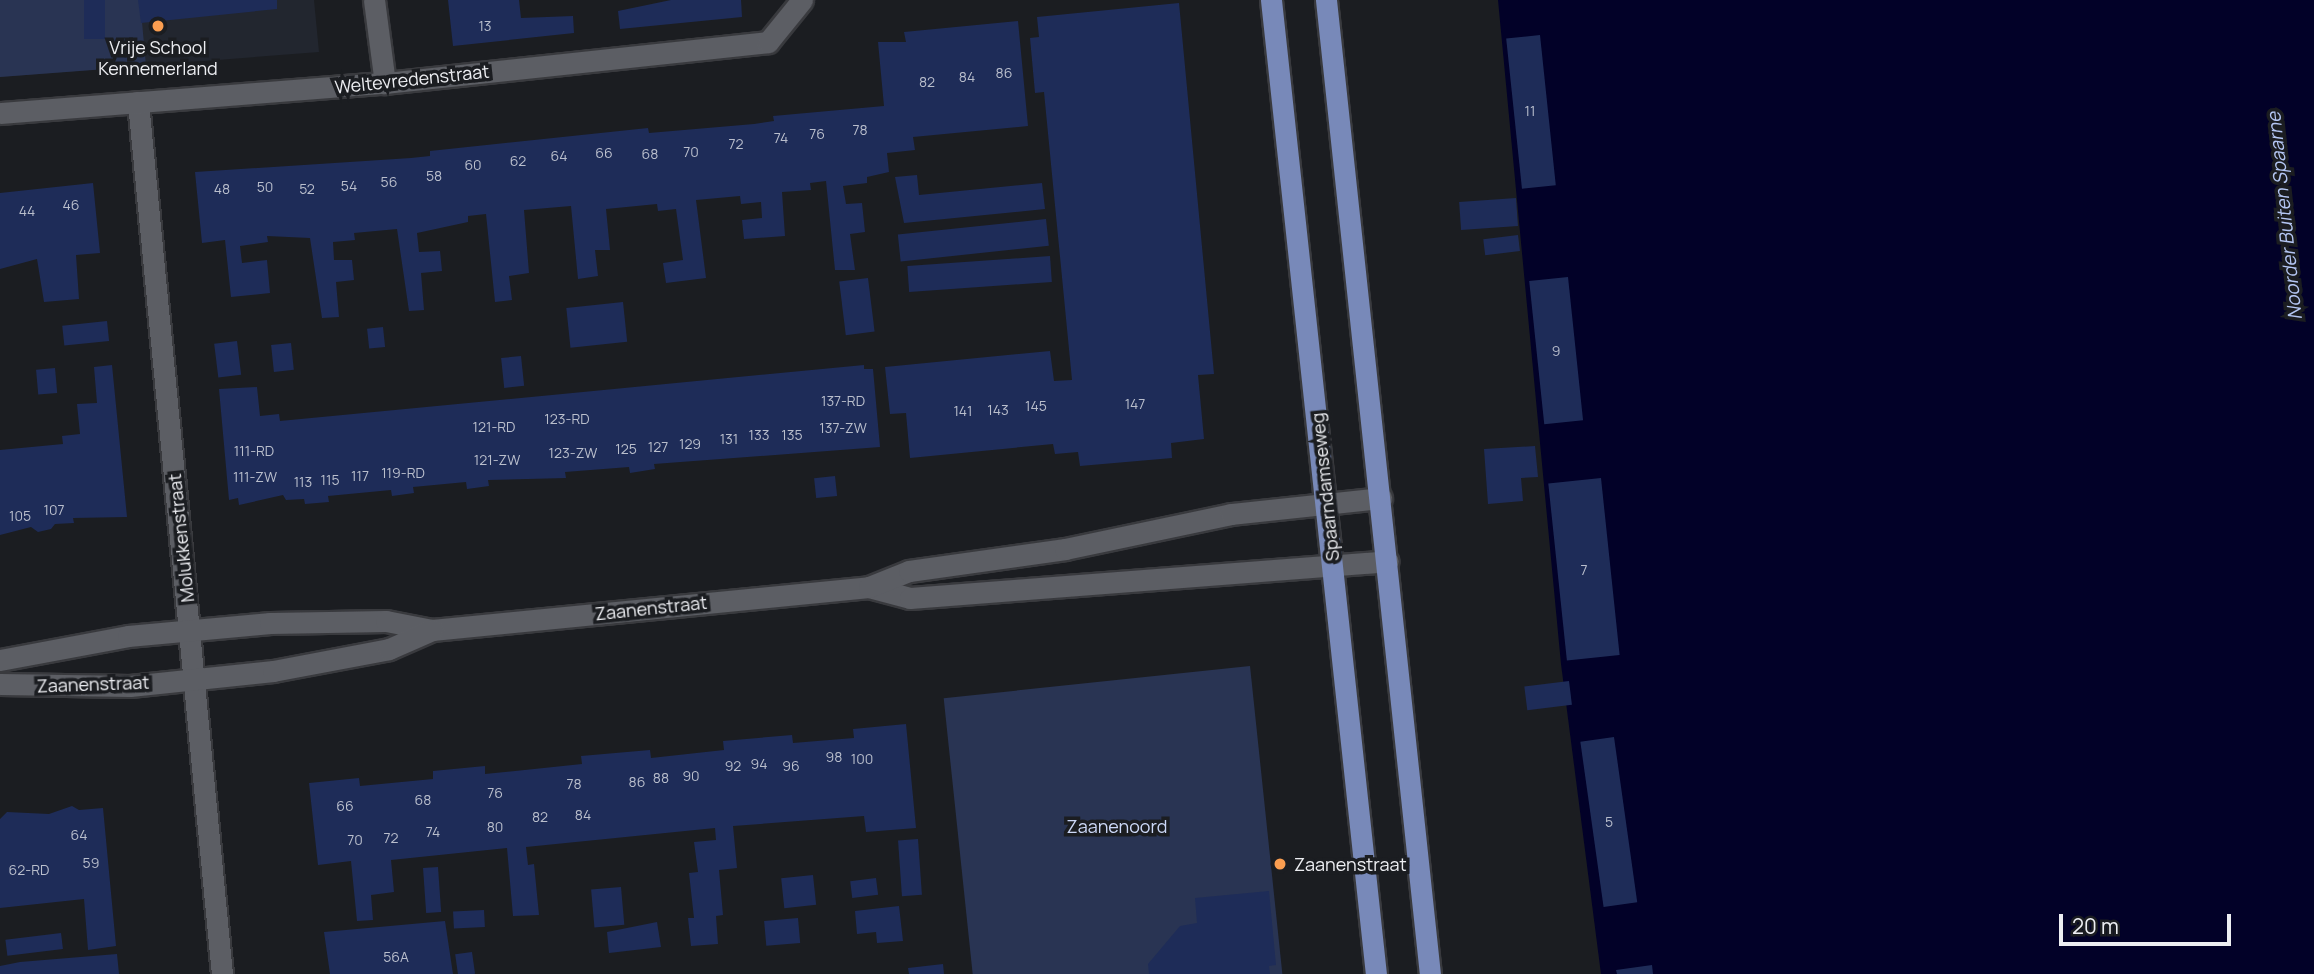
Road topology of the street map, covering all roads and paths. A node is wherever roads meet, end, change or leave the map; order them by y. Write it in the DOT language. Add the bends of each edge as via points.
graph roads {
  1 [pos="374,0"];
  2 [pos="802,0"];
  3 [pos="1271,0"];
  4 [pos="1326,0"];
  5 [pos="385,83"];
  6 [pos="138,102"];
  7 [pos="0,113"];
  8 [pos="1381,498"];
  9 [pos="1327,504"];
  10 [pos="1388,561"];
  11 [pos="1333,566"];
  12 [pos="869,587"];
  13 [pos="432,630"];
  14 [pos="191,631"];
  15 [pos="0,660"];
  16 [pos="195,679"];
  17 [pos="0,684"];
  18 [pos="222,974"];
  19 [pos="1376,974"];
  20 [pos="1430,974"];
  1 -- 5 [label="street"];
  2 -- 5 [label="street, Weltevredenstraat" via="768,42"];
  3 -- 9 [label="main road, Spaarndamseweg"];
  4 -- 8 [label="main road"];
  5 -- 6 [label="street, Weltevredenstraat"];
  6 -- 7 [label="street, Weltevredenstraat"];
  6 -- 14 [label="street, Molukkenstraat"];
  8 -- 9 [label="street, Zaanenstraat"];
  8 -- 10 [label="main road"];
  9 -- 11 [label="main road, Spaarndamseweg"];
  9 -- 12 [label="street, Zaanenstraat" via="1231,514 1065,549 909,570"];
  10 -- 11 [label="street, Zaanenstraat"];
  10 -- 20 [label="main road"];
  11 -- 12 [label="street, Zaanenstraat" via="910,598"];
  11 -- 19 [label="main road, Spaarndamseweg"];
  12 -- 13 [label="street, Zaanenstraat"];
  13 -- 14 [label="street, Zaanenstraat" via="386,621"];
  13 -- 16 [label="street, Zaanenstraat" via="389,649 273,671"];
  14 -- 15 [label="street, Zaanenstraat" via="128,636"];
  14 -- 16 [label="street, Molukkenstraat"];
  16 -- 17 [label="street, Zaanenstraat" via="130,685"];
  16 -- 18 [label="street, Molukkenstraat"];
}
